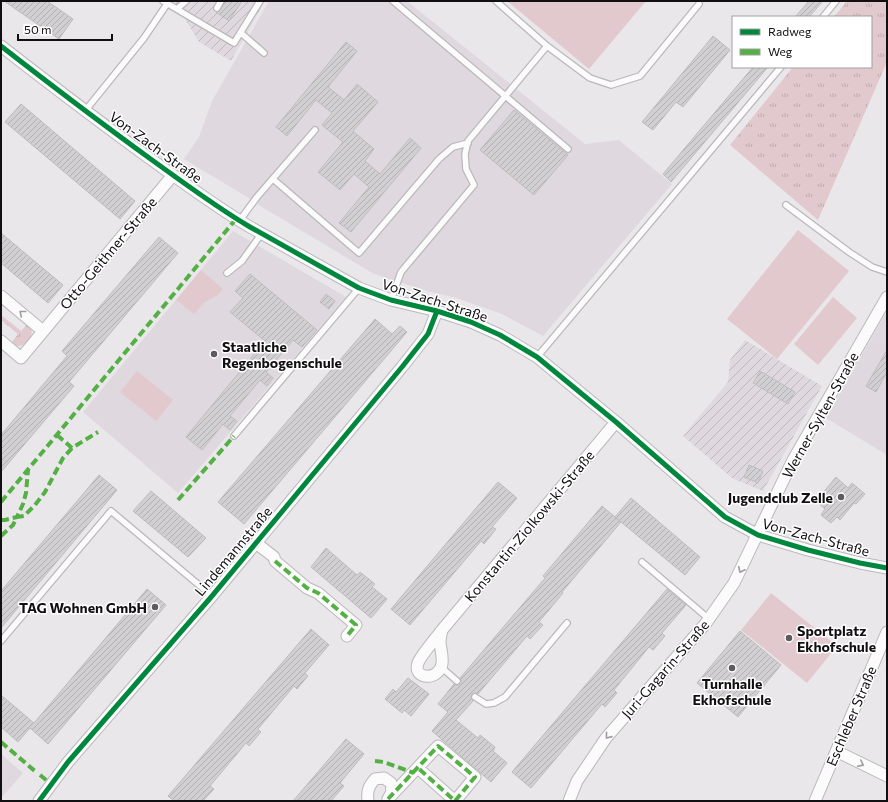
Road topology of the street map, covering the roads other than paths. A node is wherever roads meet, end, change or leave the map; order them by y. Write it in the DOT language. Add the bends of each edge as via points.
graph roads {
  1 [pos="186,1"];
  2 [pos="221,1"];
  3 [pos="260,1"];
  4 [pos="393,1"];
  5 [pos="496,1"];
  6 [pos="836,1"];
  7 [pos="165,2"];
  8 [pos="699,4"];
  9 [pos="217,8"];
  10 [pos="177,9"];
  11 [pos="824,16"];
  12 [pos="241,33"];
  13 [pos="547,46"];
  14 [pos="1,47"];
  15 [pos="264,53"];
  16 [pos="780,68"];
  17 [pos="505,96"];
  18 [pos="85,111"];
  19 [pos="315,130"];
  20 [pos="468,143"];
  21 [pos="568,149"];
  22 [pos="173,175"];
  23 [pos="273,179"];
  24 [pos="786,205"];
  25 [pos="240,220"];
  26 [pos="262,233"];
  27 [pos="887,272"];
  28 [pos="227,273"];
  29 [pos="359,288"];
  30 [pos="1,296"];
  31 [pos="887,297"];
  32 [pos="391,300"];
  33 [pos="438,311"];
  34 [pos="43,330"];
  35 [pos="1,341"];
  36 [pos="537,357"];
  37 [pos="616,422"];
  38 [pos="234,436"];
  39 [pos="758,535"];
  40 [pos="256,543"];
  41 [pos="642,562"];
  42 [pos="887,568"];
  43 [pos="212,596"];
  44 [pos="709,619"];
  45 [pos="567,623"];
  46 [pos="442,630"];
  47 [pos="887,632"];
  48 [pos="347,636"];
  49 [pos="1,641"];
  50 [pos="441,667"];
  51 [pos="457,681"];
  52 [pos="475,697"];
  53 [pos="836,751"];
  54 [pos="418,768"];
  55 [pos="887,776"];
  56 [pos="387,800"];
  57 [pos="39,801"];
  58 [pos="368,801"];
  59 [pos="455,801"];
  60 [pos="569,801"];
  61 [pos="815,801"];
  1 -- 10 [label="lane"];
  2 -- 9 [label="lane"];
  3 -- 12 [label="lane"];
  4 -- 17 [label="lane"];
  5 -- 13 [label="lane"];
  6 -- 11 [label="lane"];
  7 -- 10 [label="lane"];
  7 -- 18 [label="lane" via="144,38"];
  8 -- 13 [label="lane" via="640,76 611,85 590,78"];
  10 -- 12 [label="lane" via="234,43"];
  12 -- 15 [label="lane"];
  13 -- 17 [label="lane"];
  14 -- 18 [label="street, Von-Zach-Straße"];
  16 -- 36 [label="lane"];
  17 -- 20 [label="lane"];
  17 -- 21 [label="lane"];
  18 -- 22 [label="street, Von-Zach-Straße"];
  19 -- 23 [label="lane"];
  20 -- 23 [label="lane" via="452,147 439,159 359,253"];
  20 -- 32 [label="lane" via="464,154 466,169 474,185 402,272"];
  22 -- 25 [label="street, Von-Zach-Straße"];
  22 -- 34 [label="street, Otto-Geithner-Straße"];
  23 -- 25 [label="lane"];
  24 -- 27 [label="lane" via="849,252"];
  25 -- 26 [label="street, Von-Zach-Straße"];
  26 -- 28 [label="lane" via="242,261"];
  26 -- 29 [label="street, Von-Zach-Straße"];
  29 -- 32 [label="street, Von-Zach-Straße"];
  29 -- 38 [label="lane"];
  34 -- 30 [label="street, one-way"];
  31 -- 39 [label="street, Werner-Sylten-Straße" via="793,460"];
  32 -- 33 [label="street, Von-Zach-Straße"];
  33 -- 36 [label="street, Von-Zach-Straße" via="500,334"];
  33 -- 40 [label="street, Lindemannstraße" via="428,334"];
  34 -- 35 [label="street, Otto-Geithner-Straße" via="21,358"];
  36 -- 37 [label="street, Von-Zach-Straße"];
  37 -- 39 [label="street, Von-Zach-Straße" via="725,517"];
  37 -- 46 [label="street, Konstantin-Ziolkowski-Straße"];
  39 -- 42 [label="street, Von-Zach-Straße" via="808,550"];
  39 -- 44 [label="street, Juri-Gagarin-Straße, one-way" via="734,583"];
  40 -- 43 [label="street, Lindemannstraße"];
  40 -- 48 [label="street, Lindemannstraße" via="307,588 318,593 356,625"];
  41 -- 44 [label="lane"];
  43 -- 49 [label="lane, Lindemannstraße" via="111,511"];
  43 -- 57 [label="street, Lindemannstraße" via="68,762"];
  44 -- 60 [label="street, Juri-Gagarin-Straße, one-way" via="606,738 577,781"];
  45 -- 52 [label="lane" via="505,697 486,704"];
  46 -- 50 [label="street"];
  46 -- 50 [label="street, Konstantin-Ziolkowski-Straße" via="420,658 417,669 425,677 430,677"];
  47 -- 53 [label="street, Eschleber Straße"];
  50 -- 51 [label="lane"];
  53 -- 55 [label="street, one-way"];
  53 -- 61 [label="street, Eschleber Straße"];
  54 -- 56 [label="street"];
  54 -- 59 [label="street"];
  54 -- 59 [label="street" via="438,746 475,778"];
  56 -- 58 [label="street" via="392,792 391,784 384,778 378,778 369,786"];
}
